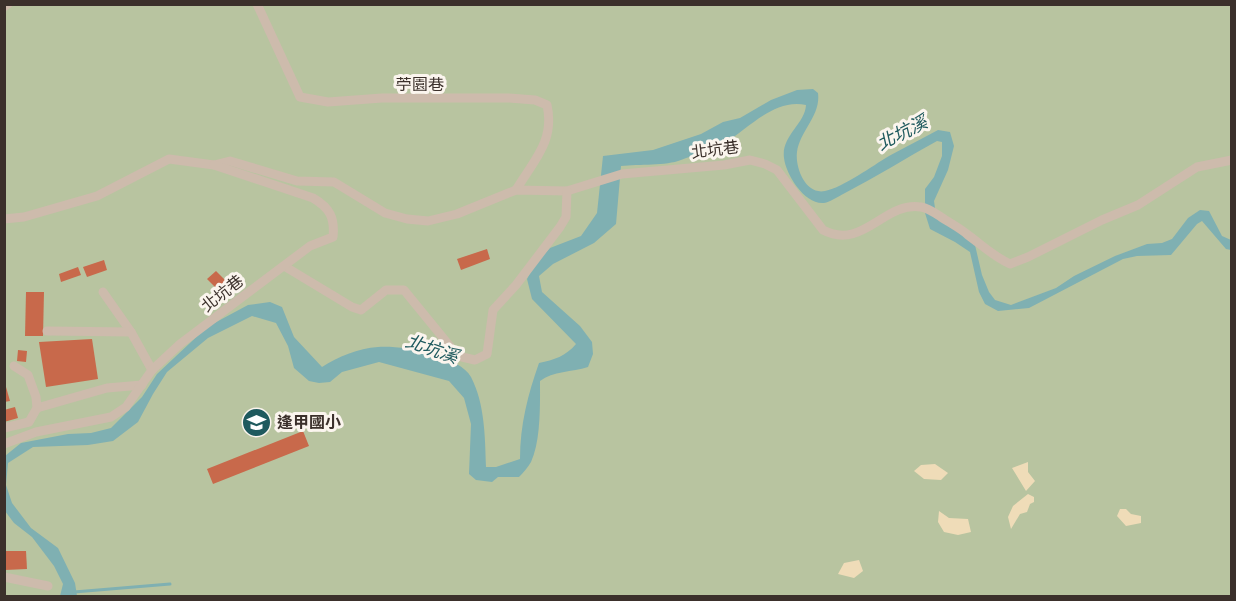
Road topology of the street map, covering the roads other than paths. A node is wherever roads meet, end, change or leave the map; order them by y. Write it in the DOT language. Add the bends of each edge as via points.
graph roads {
  1 [pos="257,4"];
  2 [pos="1232,160"];
  3 [pos="214,165"];
  4 [pos="516,190"];
  5 [pos="567,191"];
  6 [pos="4,219"];
  7 [pos="284,266"];
  8 [pos="103,292"];
  9 [pos="47,331"];
  10 [pos="131,332"];
  11 [pos="14,366"];
  12 [pos="152,370"];
  13 [pos="142,386"];
  14 [pos="37,408"];
  15 [pos="4,428"];
  16 [pos="4,444"];
  17 [pos="4,577"];
  18 [pos="48,586"];
  1 -- 4 [label="street, 苧園巷" via="300,97 328,102 509,98 547,105 548,138"];
  2 -- 5 [label="street, 北坑巷" via="1197,167 1138,205 1010,264 926,209 903,207 845,237 829,234 777,170 750,160 622,174"];
  3 -- 4 [label="street, 北坑巷" via="230,161 297,181 334,182 385,213 407,219 428,220 457,214"];
  3 -- 6 [label="street, 北坑巷" via="169,159 97,196"];
  3 -- 7 [label="street, 北坑巷" via="314,198 326,206 334,223 333,237 310,246"];
  4 -- 5 [label="street, 北坑巷"];
  5 -- 7 [label="street" via="566,217 493,310 487,354 475,360 453,350 404,290 386,290 362,310"];
  7 -- 12 [label="street, 北坑巷" via="180,344"];
  8 -- 10 [label="street"];
  9 -- 10 [label="street"];
  10 -- 12 [label="street"];
  11 -- 14 [label="street" via="28,375"];
  12 -- 13 [label="street, 北坑巷"];
  13 -- 14 [label="street" via="106,388"];
  13 -- 16 [label="street, 北坑巷" via="126,407 111,417 36,432"];
  14 -- 15 [label="street" via="29,422"];
  17 -- 18 [label="street"];
}
